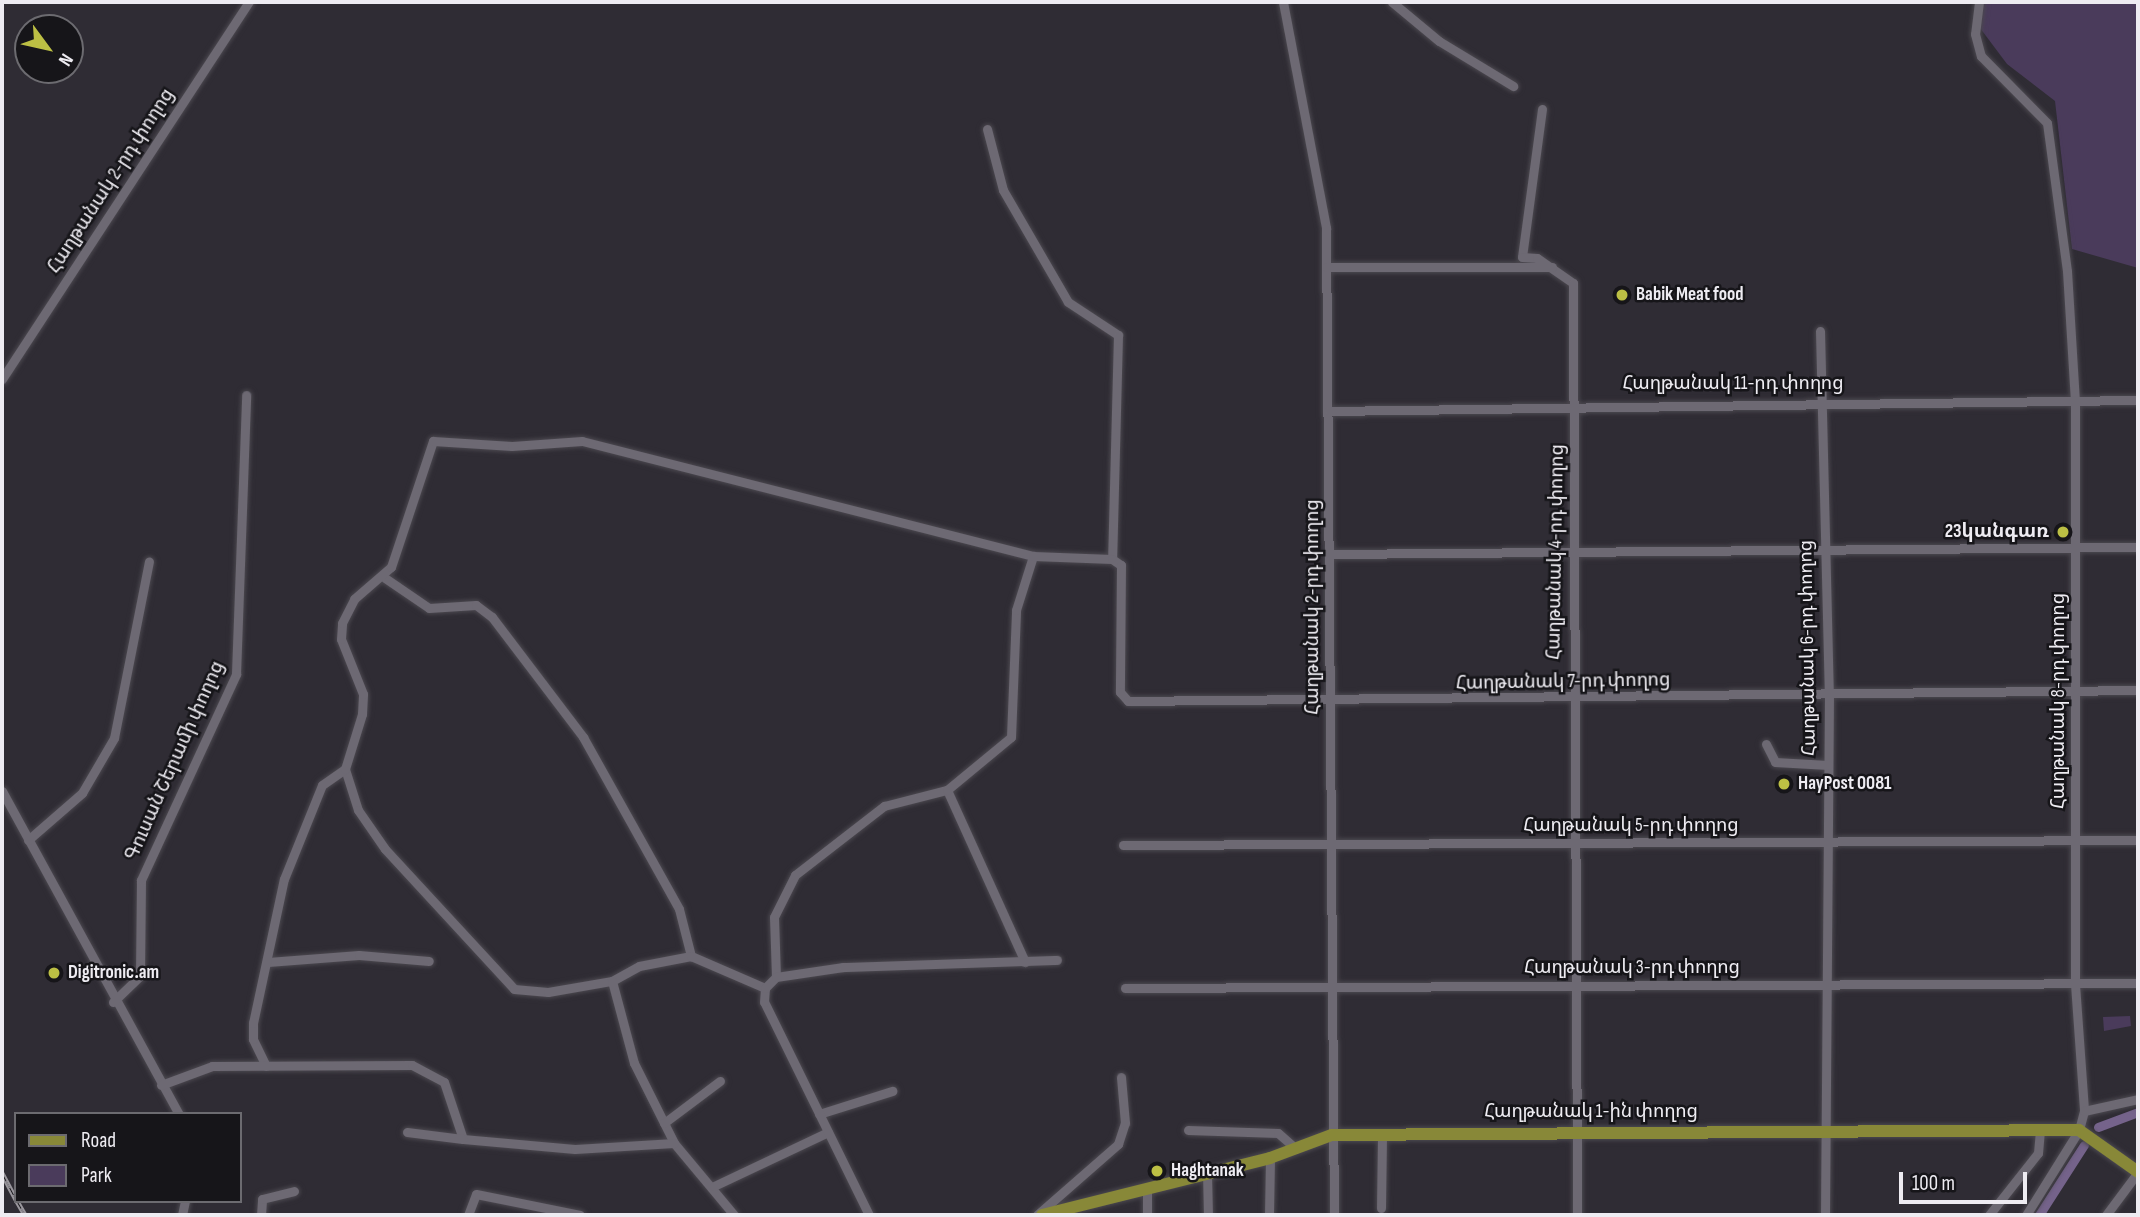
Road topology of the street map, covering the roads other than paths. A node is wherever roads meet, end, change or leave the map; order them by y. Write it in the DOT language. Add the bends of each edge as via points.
graph roads {
  1 [pos="249,2"];
  2 [pos="1283,2"];
  3 [pos="1392,2"];
  4 [pos="1979,2"];
  5 [pos="1513,86"];
  6 [pos="1542,109"];
  7 [pos="987,129"];
  8 [pos="1327,267"];
  9 [pos="1552,267"];
  10 [pos="1820,331"];
  11 [pos="2,379"];
  12 [pos="246,395"];
  13 [pos="2075,400"];
  14 [pos="2138,400"];
  15 [pos="1822,401"];
  16 [pos="1575,403"];
  17 [pos="1329,411"];
  18 [pos="1824,545"];
  19 [pos="2076,547"];
  20 [pos="2138,547"];
  21 [pos="1570,551"];
  22 [pos="1330,554"];
  23 [pos="1033,556"];
  24 [pos="149,562"];
  25 [pos="1116,562"];
  26 [pos="385,578"];
  27 [pos="2138,690"];
  28 [pos="2079,691"];
  29 [pos="1829,695"];
  30 [pos="1331,701"];
  31 [pos="1573,701"];
  32 [pos="1766,744"];
  33 [pos="1828,765"];
  34 [pos="345,769"];
  35 [pos="947,790"];
  36 [pos="2,792"];
  37 [pos="28,840"];
  38 [pos="2077,840"];
  39 [pos="2138,840"];
  40 [pos="1333,843"];
  41 [pos="1826,843"];
  42 [pos="1575,844"];
  43 [pos="1124,845"];
  44 [pos="691,956"];
  45 [pos="1057,960"];
  46 [pos="429,961"];
  47 [pos="268,962"];
  48 [pos="1025,962"];
  49 [pos="776,977"];
  50 [pos="612,981"];
  51 [pos="2138,983"];
  52 [pos="2076,984"];
  53 [pos="1578,985"];
  54 [pos="1331,986"];
  55 [pos="1826,986"];
  56 [pos="765,988"];
  57 [pos="1125,988"];
  58 [pos="113,1002"];
  59 [pos="266,1066"];
  60 [pos="1121,1077"];
  61 [pos="720,1081"];
  62 [pos="161,1085"];
  63 [pos="892,1091"];
  64 [pos="2138,1099"];
  65 [pos="2084,1111"];
  66 [pos="178,1112"];
  67 [pos="819,1114"];
  68 [pos="664,1123"];
  69 [pos="1576,1129"];
  70 [pos="1188,1130"];
  71 [pos="2079,1130"];
  72 [pos="407,1132"];
  73 [pos="828,1132"];
  74 [pos="1825,1132"];
  75 [pos="2040,1132"];
  76 [pos="1332,1135"];
  77 [pos="1382,1135"];
  78 [pos="463,1139"];
  79 [pos="674,1143"];
  80 [pos="1294,1147"];
  81 [pos="1270,1158"];
  82 [pos="1207,1172"];
  83 [pos="2138,1172"];
  84 [pos="714,1186"];
  85 [pos="1147,1187"];
  86 [pos="293,1191"];
  87 [pos="1381,1208"];
  88 [pos="1049,1214"];
  89 [pos="261,1215"];
  90 [pos="467,1215"];
  91 [pos="580,1215"];
  92 [pos="734,1215"];
  93 [pos="869,1215"];
  94 [pos="1037,1215"];
  95 [pos="1147,1215"];
  96 [pos="1208,1215"];
  97 [pos="1269,1215"];
  98 [pos="1334,1215"];
  99 [pos="1577,1215"];
  100 [pos="1825,1215"];
  101 [pos="1989,1215"];
  102 [pos="2026,1215"];
  103 [pos="2106,1215"];
  1 -- 11 [label="street, Հաղթանակ 2-րդ փողոց"];
  2 -- 8 [label="street, Հաղթանակ 2-րդ փողոց" via="1326,228"];
  3 -- 5 [label="street" via="1439,41"];
  4 -- 13 [label="street, Հաղթանակ 8-րդ փողոց" via="1975,34 1981,55 2047,123 2067,271"];
  6 -- 9 [label="street" via="1522,257"];
  7 -- 25 [label="street" via="1003,190 1068,302 1118,335"];
  8 -- 9 [label="street"];
  8 -- 17 [label="street, Հաղթանակ 2-րդ փողոց"];
  9 -- 16 [label="street, Հաղթանակ 4-րդ փողոց" via="1573,283"];
  10 -- 15 [label="street, Հաղթանակ 6-րդ փողոց"];
  12 -- 58 [label="street, Գուսան Շերամի փողոց" via="236,674 141,880 140,976"];
  13 -- 14 [label="street, Հաղթանակ 11-րդ փողոց"];
  13 -- 15 [label="street, Հաղթանակ 11-րդ փողոց"];
  13 -- 19 [label="street, Հաղթանակ 8-րդ փողոց"];
  15 -- 16 [label="street, Հաղթանակ 11-րդ փողոց"];
  15 -- 18 [label="street, Հաղթանակ 6-րդ փողոց"];
  16 -- 17 [label="street, Հաղթանակ 11-րդ փողոց"];
  16 -- 21 [label="street, Հաղթանակ 4-րդ փողոց"];
  17 -- 22 [label="street, Հաղթանակ 2-րդ փողոց"];
  18 -- 19 [label="street"];
  18 -- 21 [label="street"];
  18 -- 29 [label="street, Հաղթանակ 6-րդ փողոց"];
  19 -- 20 [label="street"];
  19 -- 28 [label="street, Հաղթանակ 8-րդ փողոց"];
  21 -- 22 [label="street"];
  21 -- 31 [label="street, Հաղթանակ 4-րդ փողոց"];
  22 -- 30 [label="street, Հաղթանակ 2-րդ փողոց"];
  23 -- 25 [label="street"];
  23 -- 26 [label="street" via="647,453 582,441 512,446 433,441"];
  23 -- 35 [label="street" via="1016,610 1011,737"];
  24 -- 37 [label="street" via="114,738 82,793"];
  25 -- 30 [label="street, Հաղթանակ 7-րդ փողոց" via="1122,698"];
  26 -- 34 [label="street" via="355,599 342,623 341,639 363,694"];
  26 -- 44 [label="street" via="429,608 476,605 492,617 583,737 679,909"];
  27 -- 28 [label="street, Հաղթանակ 7-րդ փողոց"];
  28 -- 29 [label="street, Հաղթանակ 7-րդ փողոց"];
  28 -- 38 [label="street, Հաղթանակ 8-րդ փողոց"];
  29 -- 31 [label="street, Հաղթանակ 7-րդ փողոց"];
  29 -- 33 [label="street, Հաղթանակ 6-րդ փողոց"];
  30 -- 31 [label="street, Հաղթանակ 7-րդ փողոց"];
  30 -- 40 [label="street, Հաղթանակ 2-րդ փողոց"];
  31 -- 42 [label="street, Հաղթանակ 4-րդ փողոց"];
  32 -- 33 [label="street" via="1775,762"];
  33 -- 41 [label="street, Հաղթանակ 6-րդ փողոց"];
  34 -- 47 [label="street" via="322,785 284,879"];
  34 -- 50 [label="street" via="358,810 385,849 514,989 548,992"];
  35 -- 48 [label="street"];
  35 -- 49 [label="street" via="884,806 795,875 774,917"];
  36 -- 37 [label="street"];
  37 -- 58 [label="street"];
  38 -- 39 [label="street, Հաղթանակ 5-րդ փողոց"];
  38 -- 41 [label="street, Հաղթանակ 5-րդ փողոց"];
  38 -- 52 [label="street, Հաղթանակ 8-րդ փողոց"];
  40 -- 42 [label="street, Հաղթանակ 5-րդ փողոց"];
  40 -- 43 [label="street, Հաղթանակ 5-րդ փողոց"];
  40 -- 54 [label="street, Հաղթանակ 2-րդ փողոց"];
  41 -- 42 [label="street, Հաղթանակ 5-րդ փողոց"];
  41 -- 55 [label="street, Հաղթանակ 6-րդ փողոց"];
  42 -- 53 [label="street, Հաղթանակ 4-րդ փողոց"];
  44 -- 50 [label="street" via="639,966"];
  44 -- 56 [label="street"];
  45 -- 48 [label="street"];
  46 -- 47 [label="street" via="359,955"];
  47 -- 59 [label="street" via="253,1039"];
  48 -- 49 [label="street" via="937,968 922,960"];
  49 -- 56 [label="street"];
  50 -- 68 [label="street" via="626,1039"];
  51 -- 52 [label="street, Հաղթանակ 3-րդ փողոց"];
  52 -- 55 [label="street, Հաղթանակ 3-րդ փողոց"];
  52 -- 65 [label="street, Հաղթանակ 8-րդ փողոց"];
  53 -- 54 [label="street, Հաղթանակ 3-րդ փողոց"];
  53 -- 55 [label="street, Հաղթանակ 3-րդ փողոց"];
  53 -- 69 [label="street, Հաղթանակ 4-րդ փողոց"];
  54 -- 57 [label="street, Հաղթանակ 3-րդ փողոց"];
  54 -- 76 [label="street, Հաղթանակ 2-րդ փողոց"];
  55 -- 74 [label="street, Հաղթանակ 6-րդ փողոց"];
  56 -- 67 [label="street" via="764,1002"];
  58 -- 62 [label="street"];
  59 -- 62 [label="street" via="212,1066"];
  59 -- 78 [label="street" via="412,1065 444,1082"];
  60 -- 94 [label="street" via="1125,1123 1118,1144"];
  61 -- 68 [label="street"];
  62 -- 66 [label="street"];
  63 -- 67 [label="street"];
  64 -- 65 [label="street"];
  65 -- 71 [label="street, Հաղթանակ 8-րդ փողոց"];
  67 -- 73 [label="street"];
  68 -- 79 [label="street"];
  69 -- 74 [label="main road, Հաղթանակ 1-ին փողոց"];
  69 -- 77 [label="main road, Հաղթանակ 1-ին փողոց"];
  69 -- 99 [label="street, Հաղթանակ 4-րդ փողոց"];
  70 -- 80 [label="street" via="1278,1133"];
  71 -- 75 [label="main road, Հաղթանակ 1-ին փողոց"];
  71 -- 83 [label="main road"];
  71 -- 102 [label="street, Հաղթանակ 8-րդ փողոց"];
  72 -- 78 [label="street"];
  73 -- 84 [label="street"];
  73 -- 93 [label="street"];
  74 -- 75 [label="main road, Հաղթանակ 1-ին փողոց"];
  74 -- 100 [label="street, Հաղթանակ 6-րդ փողոց"];
  75 -- 101 [label="street" via="2038,1153"];
  76 -- 77 [label="main road, Հաղթանակ 1-ին փողոց"];
  76 -- 80 [label="main road, Հաղթանակ 1-ին փողոց"];
  76 -- 98 [label="street, Հաղթանակ 2-րդ փողոց"];
  77 -- 87 [label="street"];
  78 -- 79 [label="street" via="575,1149"];
  79 -- 84 [label="street"];
  80 -- 81 [label="main road, Հաղթանակ 1-ին փողոց"];
  81 -- 82 [label="main road, Հաղթանակ 1-ին փողոց"];
  81 -- 97 [label="street"];
  82 -- 85 [label="main road, Հաղթանակ 1-ին փողոց"];
  82 -- 96 [label="street"];
  83 -- 103 [label="street"];
  84 -- 92 [label="street"];
  85 -- 88 [label="main road, Հաղթանակ 1-ին փողոց"];
  85 -- 95 [label="street"];
  86 -- 89 [label="street" via="262,1199"];
  90 -- 91 [label="street" via="476,1194"];
}
